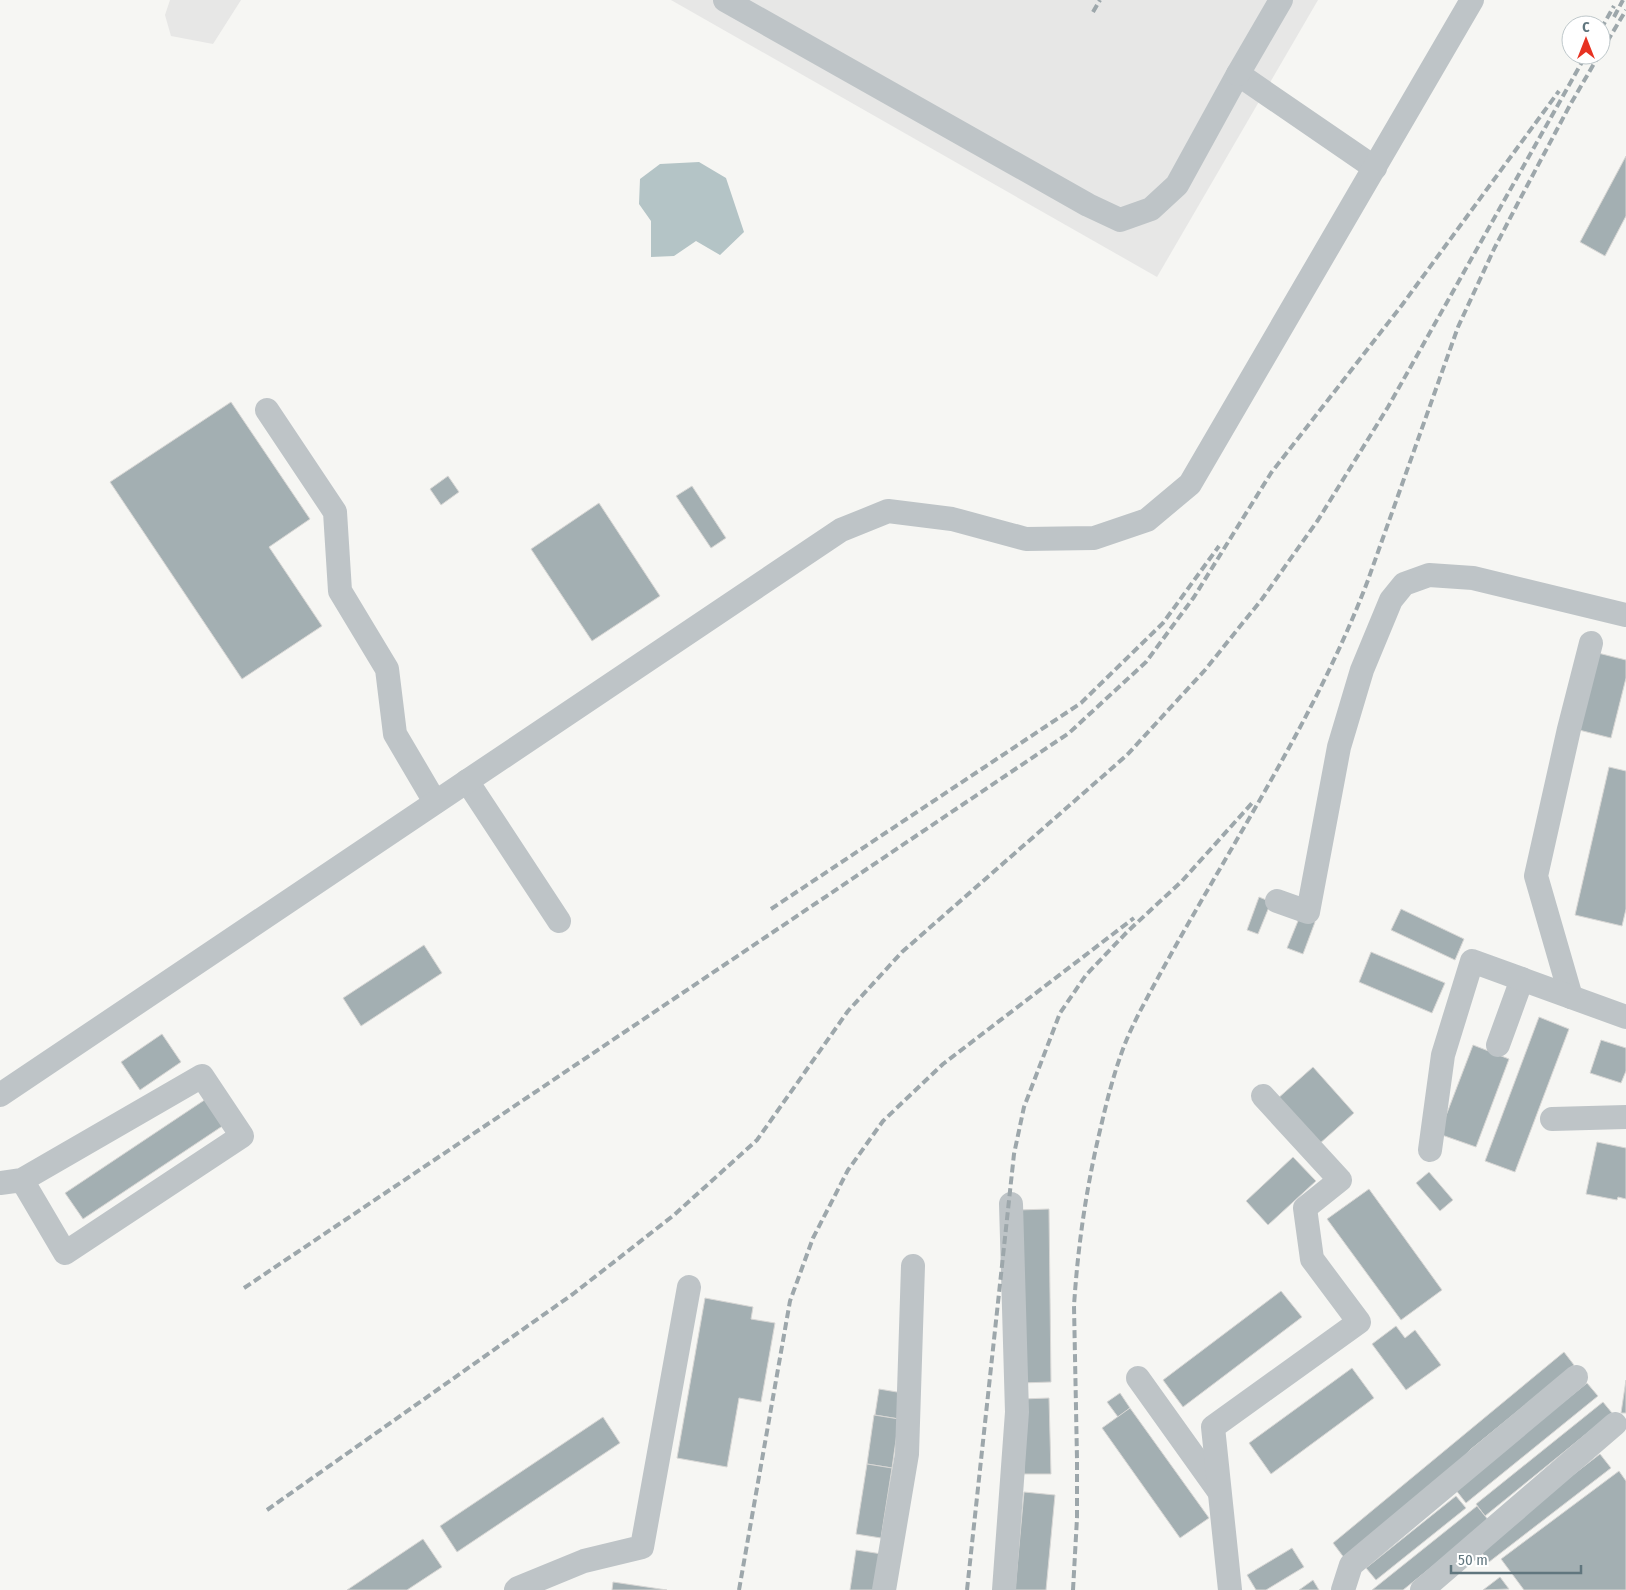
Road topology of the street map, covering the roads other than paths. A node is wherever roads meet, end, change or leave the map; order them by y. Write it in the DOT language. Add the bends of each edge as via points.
graph roads {
  1 [pos="725,0"];
  2 [pos="1281,0"];
  3 [pos="1472,0"];
  4 [pos="1238,74"];
  5 [pos="1374,168"];
  6 [pos="266,410"];
  7 [pos="1626,615"];
  8 [pos="1591,644"];
  9 [pos="467,781"];
  10 [pos="435,802"];
  11 [pos="1277,901"];
  12 [pos="559,921"];
  13 [pos="1522,979"];
  14 [pos="1571,997"];
  15 [pos="1626,1017"];
  16 [pos="1498,1045"];
  17 [pos="0,1095"];
  18 [pos="1263,1096"];
  19 [pos="1626,1117"];
  20 [pos="1552,1119"];
  21 [pos="1430,1150"];
  22 [pos="11,1182"];
  23 [pos="1012,1204"];
  24 [pos="913,1266"];
  25 [pos="688,1287"];
  26 [pos="1576,1377"];
  27 [pos="1138,1378"];
  28 [pos="1615,1424"];
  29 [pos="1220,1492"];
  30 [pos="516,1590"];
  31 [pos="884,1590"];
  32 [pos="1004,1590"];
  33 [pos="1230,1590"];
  34 [pos="1343,1590"];
  35 [pos="1422,1590"];
  1 -- 4 [label="street" via="1120,220 1151,209 1177,185"];
  2 -- 4 [label="street"];
  3 -- 5 [label="street"];
  4 -- 5 [label="street"];
  5 -- 9 [label="street" via="1190,484 1147,520 1094,538 1026,539 952,519 888,512 841,530"];
  6 -- 10 [label="street" via="335,512 340,591 387,669 395,734"];
  7 -- 11 [label="street" via="1473,578 1429,575 1404,584 1391,600 1362,670 1339,747 1308,912"];
  8 -- 14 [label="street" via="1536,876"];
  9 -- 10 [label="street"];
  9 -- 12 [label="street"];
  10 -- 17 [label="street"];
  13 -- 14 [label="street"];
  13 -- 16 [label="street"];
  13 -- 21 [label="street" via="1472,962 1443,1055"];
  14 -- 15 [label="street"];
  18 -- 29 [label="street" via="1340,1180 1305,1208 1312,1259 1359,1322 1213,1427"];
  19 -- 20 [label="street"];
  22 -- 22 [label="street" via="202,1076 242,1136 65,1253"];
  23 -- 32 [label="street" via="1016,1412"];
  24 -- 31 [label="street" via="907,1454"];
  25 -- 30 [label="street" via="642,1547 584,1561"];
  26 -- 34 [label="street" via="1350,1565"];
  27 -- 29 [label="street"];
  28 -- 35 [label="street"];
  29 -- 33 [label="street"];
}
